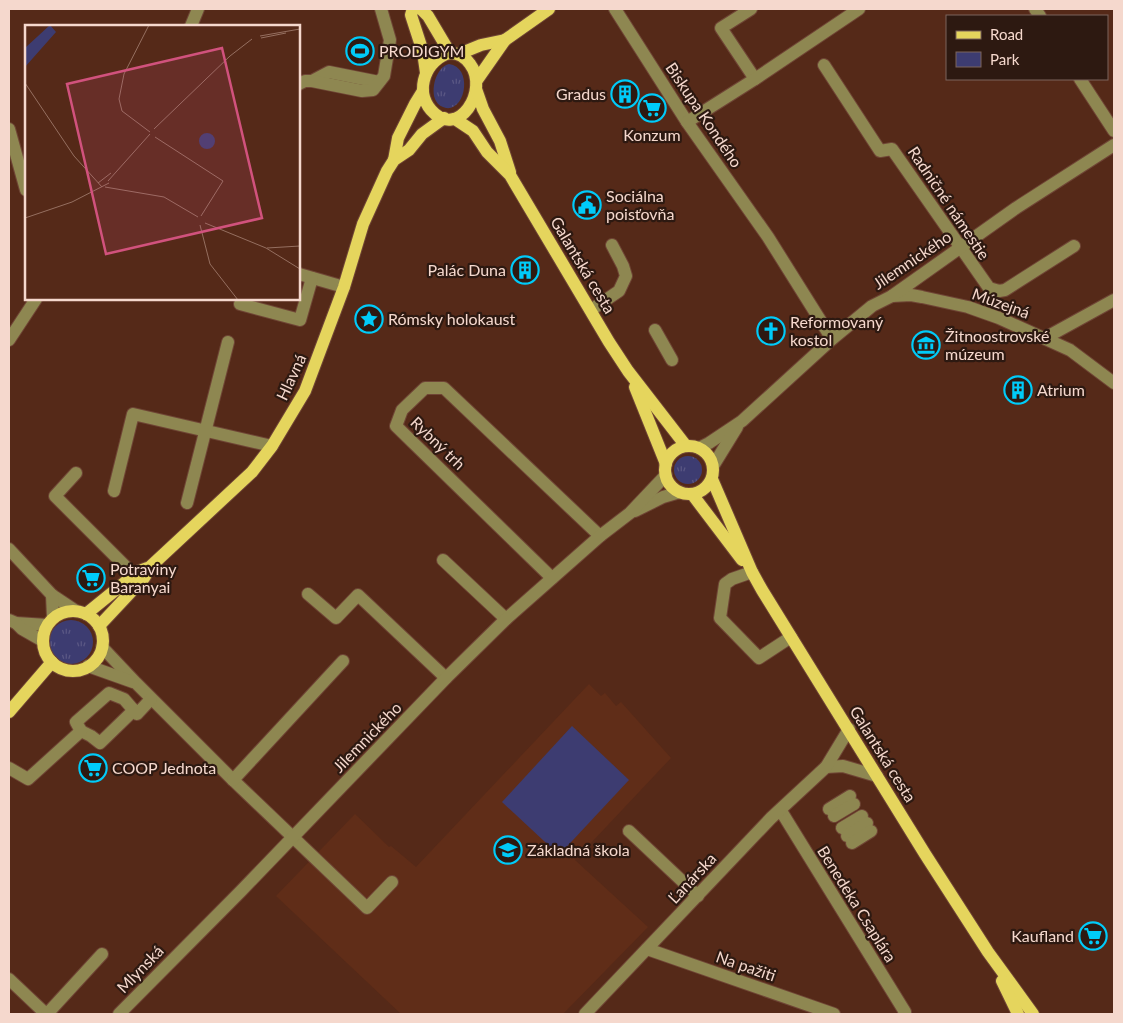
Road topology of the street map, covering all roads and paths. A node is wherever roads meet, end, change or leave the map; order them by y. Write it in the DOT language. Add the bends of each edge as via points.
graph roads {
  1 [pos="198,9"];
  2 [pos="382,9"];
  3 [pos="413,9"];
  4 [pos="422,9"];
  5 [pos="549,9"];
  6 [pos="615,9"];
  7 [pos="751,9"];
  8 [pos="859,9"];
  9 [pos="191,25"];
  10 [pos="505,40"];
  11 [pos="455,54"];
  12 [pos="824,65"];
  13 [pos="426,73"];
  14 [pos="755,80"];
  15 [pos="1081,80"];
  16 [pos="300,84"];
  17 [pos="477,85"];
  18 [pos="424,91"];
  19 [pos="450,119"];
  20 [pos="688,122"];
  21 [pos="9,129"];
  22 [pos="1114,131"];
  23 [pos="1114,145"];
  24 [pos="394,160"];
  25 [pos="510,175"];
  26 [pos="25,186"];
  27 [pos="612,245"];
  28 [pos="1074,246"];
  29 [pos="960,248"];
  30 [pos="300,274"];
  31 [pos="312,278"];
  32 [pos="344,287"];
  33 [pos="892,296"];
  34 [pos="35,300"];
  35 [pos="1114,300"];
  36 [pos="240,304"];
  37 [pos="591,310"];
  38 [pos="655,330"];
  39 [pos="1045,338"];
  40 [pos="832,339"];
  41 [pos="9,340"];
  42 [pos="228,342"];
  43 [pos="672,360"];
  44 [pos="628,371"];
  45 [pos="1114,383"];
  46 [pos="742,421"];
  47 [pos="206,430"];
  48 [pos="272,446"];
  49 [pos="686,446"];
  50 [pos="699,448"];
  51 [pos="666,469"];
  52 [pos="76,473"];
  53 [pos="712,473"];
  54 [pos="114,491"];
  55 [pos="686,493"];
  56 [pos="188,503"];
  57 [pos="630,513"];
  58 [pos="600,536"];
  59 [pos="9,549"];
  60 [pos="443,560"];
  61 [pos="151,566"];
  62 [pos="752,572"];
  63 [pos="134,576"];
  64 [pos="552,578"];
  65 [pos="308,594"];
  66 [pos="52,595"];
  67 [pos="81,612"];
  68 [pos="506,619"];
  69 [pos="12,621"];
  70 [pos="50,622"];
  71 [pos="99,626"];
  72 [pos="791,637"];
  73 [pos="43,641"];
  74 [pos="102,647"];
  75 [pos="343,661"];
  76 [pos="52,662"];
  77 [pos="88,666"];
  78 [pos="446,678"];
  79 [pos="136,683"];
  80 [pos="151,699"];
  81 [pos="134,710"];
  82 [pos="9,712"];
  83 [pos="849,730"];
  84 [pos="81,731"];
  85 [pos="826,767"];
  86 [pos="9,768"];
  87 [pos="877,776"];
  88 [pos="232,780"];
  89 [pos="852,800"];
  90 [pos="781,811"];
  91 [pos="832,813"];
  92 [pos="629,831"];
  93 [pos="847,836"];
  94 [pos="292,838"];
  95 [pos="392,882"];
  96 [pos="698,896"];
  97 [pos="184,947"];
  98 [pos="647,950"];
  99 [pos="988,952"];
  100 [pos="102,954"];
  101 [pos="9,979"];
  102 [pos="46,1014"];
  103 [pos="118,1014"];
  104 [pos="585,1014"];
  105 [pos="834,1014"];
  106 [pos="904,1014"];
  107 [pos="1018,1014"];
  108 [pos="1033,1014"];
  1 -- 9 [label="street"];
  2 -- 16 [label="street" via="390,40 384,76 373,90 362,92 312,80"];
  3 -- 13 [label="main road" via="411,15"];
  4 -- 11 [label="main road"];
  5 -- 10 [label="main road"];
  6 -- 20 [label="street, Biskupa Kondého"];
  7 -- 14 [label="street" via="722,28"];
  8 -- 14 [label="street"];
  10 -- 11 [label="main road"];
  10 -- 17 [label="main road"];
  11 -- 13 [label="main road" via="442,55"];
  11 -- 17 [label="main road" via="468,61 474,69"];
  12 -- 29 [label="street, Radničné námestie" via="880,151 892,148"];
  13 -- 18 [label="main road"];
  14 -- 20 [label="street"];
  15 -- 22 [label="street"];
  17 -- 19 [label="main road" via="470,107 464,114"];
  17 -- 25 [label="main road" via="483,109 500,141"];
  18 -- 19 [label="main road" via="431,110 437,116"];
  18 -- 24 [label="main road" via="398,138"];
  19 -- 24 [label="main road" via="422,134 409,150"];
  19 -- 25 [label="main road" via="473,132"];
  20 -- 40 [label="street, Biskupa Kondého" via="768,237"];
  21 -- 26 [label="street"];
  23 -- 29 [label="street, Jilemnického"];
  24 -- 32 [label="main road, Hlavná" via="363,224"];
  25 -- 37 [label="main road, Galantská cesta"];
  27 -- 37 [label="street" via="626,276 619,291"];
  28 -- 29 [label="street, Radničné námestie" via="999,292 985,284"];
  29 -- 33 [label="street, Jilemnického"];
  30 -- 31 [label="street"];
  31 -- 32 [label="street"];
  31 -- 36 [label="street" via="300,320"];
  32 -- 48 [label="main road, Hlavná" via="305,391"];
  33 -- 39 [label="street, Múzejná" via="911,295 968,307"];
  33 -- 40 [label="street, Jilemnického" via="872,306"];
  34 -- 41 [label="street"];
  35 -- 39 [label="street"];
  37 -- 44 [label="main road, Galantská cesta"];
  38 -- 43 [label="street"];
  39 -- 45 [label="street, Múzejná" via="1070,350"];
  40 -- 46 [label="street, Jilemnického"];
  42 -- 47 [label="street"];
  44 -- 49 [label="main road, Galantská cesta"];
  44 -- 51 [label="main road, Galantská cesta"];
  46 -- 50 [label="street, Jilemnického"];
  46 -- 53 [label="street, Jilemnického"];
  47 -- 48 [label="street"];
  47 -- 54 [label="street" via="133,414"];
  47 -- 56 [label="street"];
  48 -- 61 [label="main road, Hlavná" via="252,472"];
  49 -- 50 [label="main road"];
  49 -- 51 [label="main road" via="673,452"];
  50 -- 53 [label="main road" via="708,455"];
  51 -- 55 [label="main road" via="670,484"];
  51 -- 57 [label="street, Jilemnického"];
  52 -- 63 [label="street" via="55,496"];
  53 -- 55 [label="main road" via="704,489"];
  53 -- 62 [label="main road, Galantská cesta"];
  55 -- 57 [label="street, Jilemnického" via="663,497"];
  55 -- 62 [label="main road, Galantská cesta"];
  57 -- 58 [label="street, Jilemnického"];
  58 -- 64 [label="street, Jilemnického"];
  58 -- 64 [label="street, Rybný trh" via="444,388 425,388 402,410 396,426"];
  59 -- 66 [label="street"];
  60 -- 68 [label="street"];
  61 -- 63 [label="main road, Hlavná"];
  61 -- 71 [label="main road, Hlavná" via="144,578"];
  62 -- 72 [label="main road, Galantská cesta"];
  62 -- 72 [label="street" via="725,584 720,618 759,658"];
  63 -- 67 [label="main road, Hlavná"];
  64 -- 68 [label="street, Jilemnického"];
  65 -- 78 [label="street" via="336,618 358,595"];
  66 -- 67 [label="street"];
  66 -- 70 [label="street"];
  67 -- 70 [label="main road" via="64,612"];
  67 -- 71 [label="main road"];
  68 -- 78 [label="street, Jilemnického"];
  69 -- 70 [label="street"];
  69 -- 73 [label="street"];
  70 -- 73 [label="main road"];
  71 -- 74 [label="main road"];
  72 -- 83 [label="main road, Galantská cesta"];
  73 -- 76 [label="main road"];
  74 -- 77 [label="main road"];
  74 -- 79 [label="street"];
  75 -- 88 [label="street"];
  76 -- 77 [label="main road" via="69,670"];
  76 -- 82 [label="main road"];
  77 -- 79 [label="street"];
  78 -- 94 [label="street, Jilemnického"];
  79 -- 80 [label="street"];
  80 -- 81 [label="street" via="137,714"];
  80 -- 88 [label="street"];
  81 -- 84 [label="street" via="100,744"];
  81 -- 84 [label="street" via="124,699 109,693 76,722"];
  83 -- 85 [label="street, Ľanárska"];
  83 -- 87 [label="main road, Galantská cesta"];
  84 -- 86 [label="street" via="28,778"];
  85 -- 87 [label="street" via="843,766"];
  85 -- 90 [label="street, Ľanárska"];
  87 -- 99 [label="main road, Galantská cesta"];
  88 -- 94 [label="street"];
  89 -- 91 [label="street"];
  90 -- 96 [label="street, Ľanárska"];
  90 -- 106 [label="street, Benedeka Csaplára"];
  92 -- 96 [label="street"];
  93 -- 93 [label="street" via="867,823"];
  94 -- 95 [label="street" via="367,908"];
  94 -- 97 [label="street, Jilemnického"];
  96 -- 98 [label="street, Ľanárska"];
  97 -- 103 [label="street, Mlynská"];
  98 -- 104 [label="street, Ľanárska"];
  98 -- 105 [label="street, Na pažiti"];
  99 -- 107 [label="main road, Galantská cesta"];
  99 -- 108 [label="main road, Galantská cesta"];
  100 -- 102 [label="street"];
  101 -- 102 [label="street"];
}
